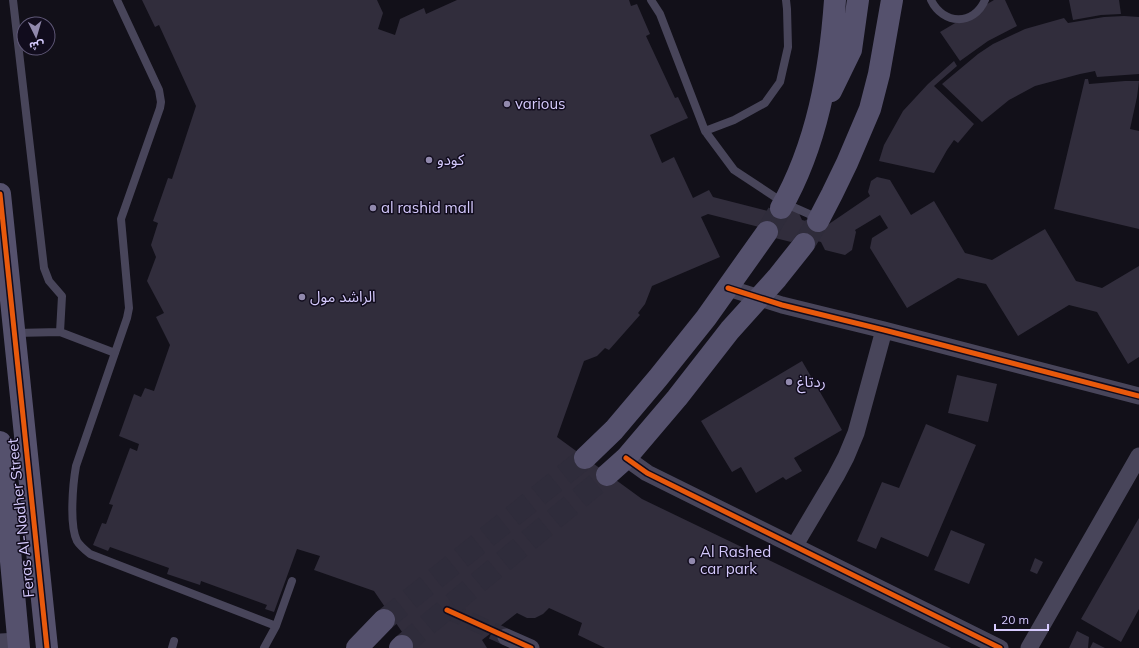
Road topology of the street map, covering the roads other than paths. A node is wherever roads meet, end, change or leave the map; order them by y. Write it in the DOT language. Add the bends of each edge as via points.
graph roads {
  1 [pos="13,0"];
  2 [pos="117,0"];
  3 [pos="652,0"];
  4 [pos="786,0"];
  5 [pos="835,0"];
  6 [pos="858,0"];
  7 [pos="892,0"];
  8 [pos="931,0"];
  9 [pos="985,0"];
  10 [pos="815,123"];
  11 [pos="704,131"];
  12 [pos="0,194"];
  13 [pos="782,206"];
  14 [pos="818,220"];
  15 [pos="767,232"];
  16 [pos="804,244"];
  17 [pos="728,288"];
  18 [pos="759,298"];
  19 [pos="884,330"];
  20 [pos="60,332"];
  21 [pos="15,333"];
  22 [pos="115,353"];
  23 [pos="1139,396"];
  24 [pos="1,456"];
  25 [pos="1139,456"];
  26 [pos="585,458"];
  27 [pos="626,458"];
  28 [pos="607,475"];
  29 [pos="795,545"];
  30 [pos="292,581"];
  31 [pos="384,620"];
  32 [pos="276,626"];
  33 [pos="506,637"];
  34 [pos="13,644"];
  35 [pos="47,648"];
  36 [pos="264,648"];
  37 [pos="357,648"];
  38 [pos="531,648"];
  39 [pos="1000,648"];
  40 [pos="1029,648"];
  1 -- 20 [label="lane" via="44,268 49,281 62,296"];
  2 -- 22 [label="lane" via="159,90 161,102 121,219 129,308"];
  3 -- 11 [label="lane" via="660,14"];
  4 -- 11 [label="lane" via="788,47 780,82 765,103 734,120"];
  5 -- 10 [label="main road" via="832,42"];
  6 -- 10 [label="main road" via="851,50"];
  7 -- 14 [label="main road" via="870,109 847,163"];
  8 -- 9 [label="lane" via="940,13 958,20 976,13"];
  10 -- 13 [label="main road" via="806,154"];
  11 -- 13 [label="lane" via="734,170"];
  12 -- 21 [label="main road, Feras Al-Nadher Street"];
  13 -- 14 [label="lane"];
  15 -- 17 [label="main road"];
  16 -- 18 [label="main road"];
  17 -- 18 [label="street"];
  17 -- 26 [label="main road" via="653,384 614,430"];
  18 -- 19 [label="street"];
  18 -- 27 [label="main road"];
  19 -- 23 [label="street"];
  19 -- 29 [label="street" via="856,433 836,476"];
  20 -- 21 [label="lane"];
  20 -- 22 [label="lane"];
  21 -- 35 [label="main road, Feras Al-Nadher Street"];
  22 -- 32 [label="lane" via="76,466 73,483 73,523 76,540 90,554"];
  24 -- 34 [label="main road, Feras Al-Nadher Street"];
  25 -- 40 [label="street"];
  27 -- 28 [label="main road"];
  27 -- 29 [label="street" via="647,473"];
  29 -- 39 [label="street"];
  30 -- 32 [label="lane"];
  31 -- 37 [label="main road"];
  32 -- 36 [label="lane"];
  33 -- 38 [label="street"];
}
